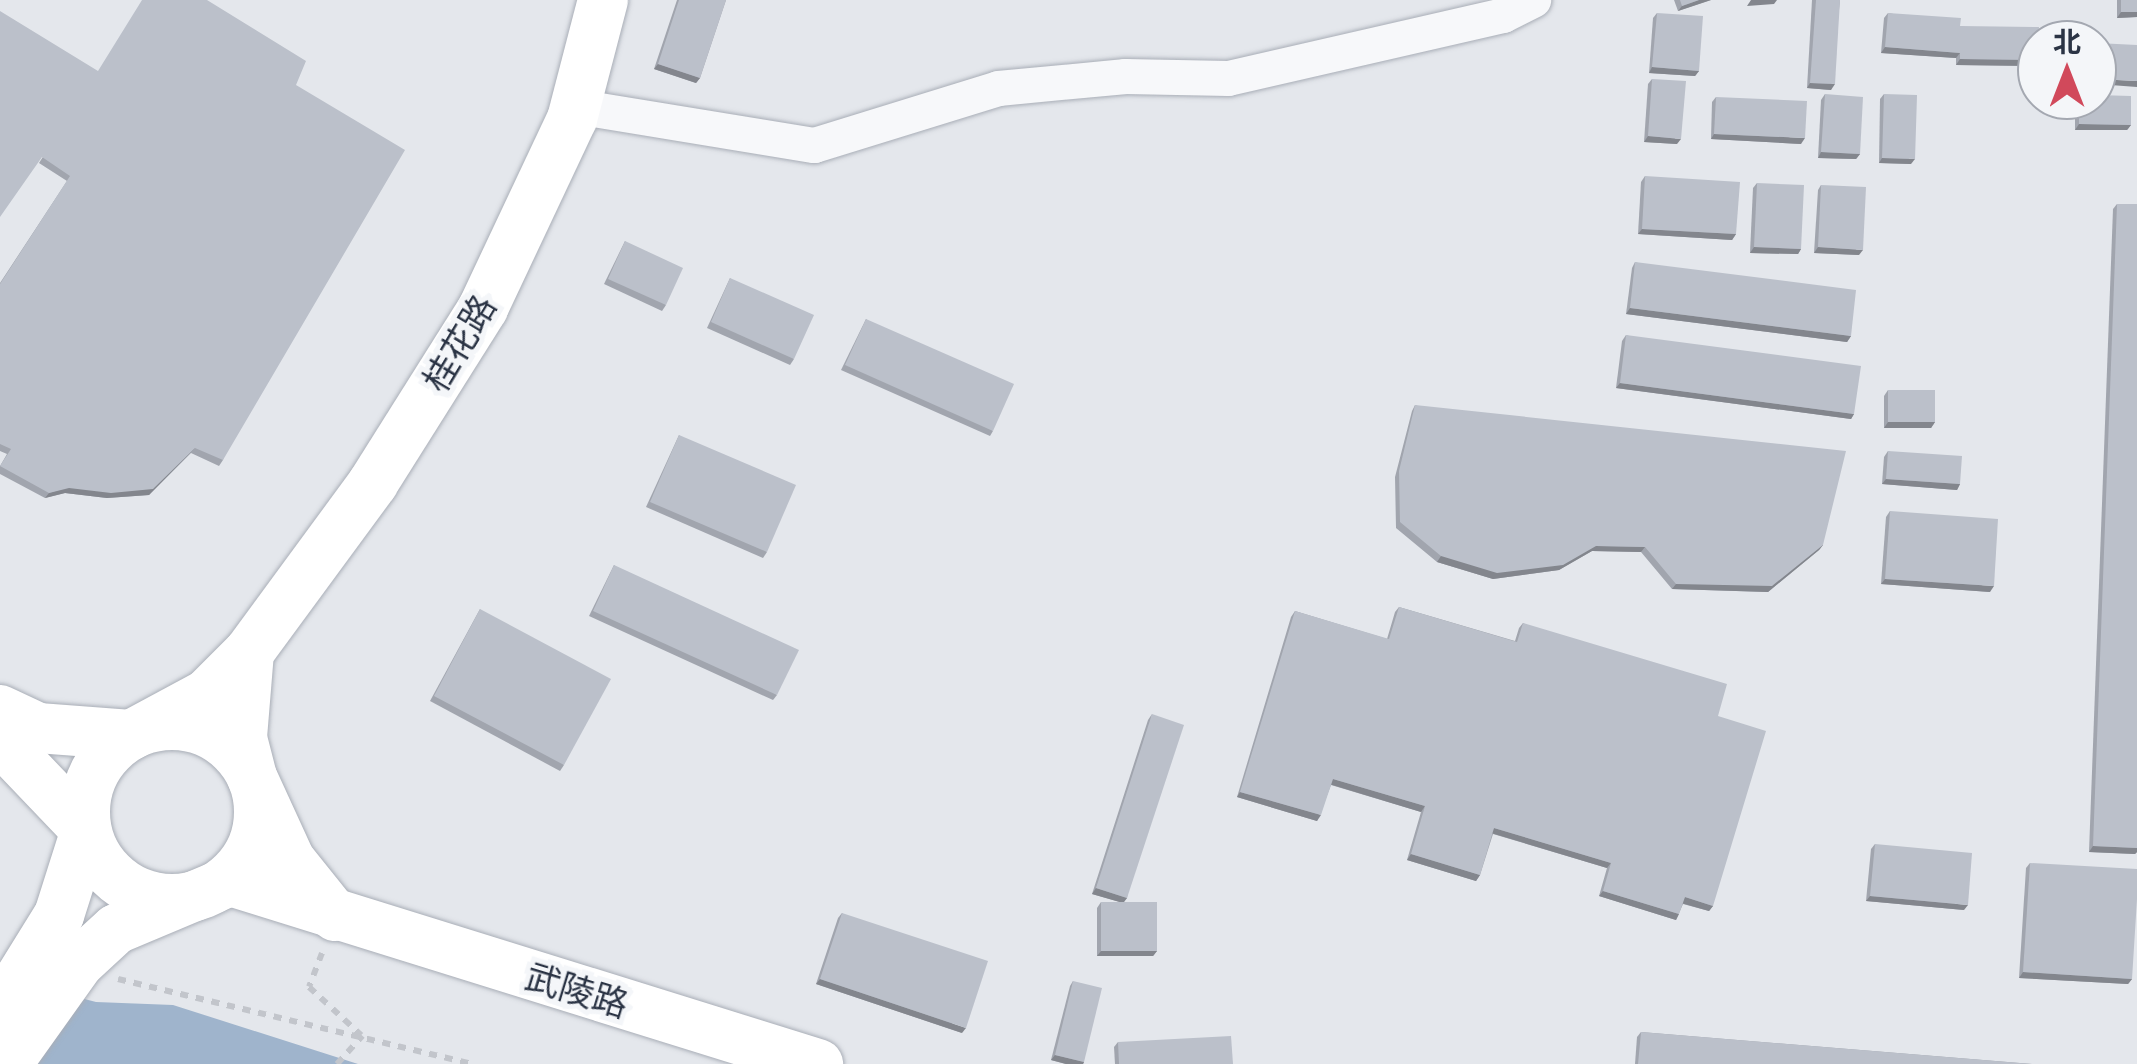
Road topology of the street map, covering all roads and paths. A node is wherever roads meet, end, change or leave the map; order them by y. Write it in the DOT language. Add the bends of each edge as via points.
graph roads {
  1 [pos="603,0"];
  2 [pos="1533,0"];
  3 [pos="575,106"];
  4 [pos="249,652"];
  5 [pos="0,710"];
  6 [pos="131,735"];
  7 [pos="0,740"];
  8 [pos="252,776"];
  9 [pos="86,830"];
  10 [pos="203,893"];
  11 [pos="335,916"];
  12 [pos="78,966"];
  13 [pos="309,987"];
  14 [pos="0,1010"];
  15 [pos="362,1036"];
  16 [pos="7,1064"];
  17 [pos="338,1064"];
  18 [pos="472,1064"];
  19 [pos="818,1064"];
  1 -- 3 [label="main road, 桂花路"];
  2 -- 3 [label="street" via="1503,14 1228,78 1125,76 998,88 814,145"];
  3 -- 4 [label="main road, 桂花路" via="483,308 373,483"];
  4 -- 6 [label="main road, 桂花路" via="207,694"];
  4 -- 8 [label="main road" via="242,738"];
  5 -- 6 [label="main road" via="38,728"];
  6 -- 8 [label="main road" via="153,726 201,729 240,756"];
  6 -- 9 [label="main road" via="92,775"];
  7 -- 9 [label="main road"];
  8 -- 10 [label="main road" via="259,815 250,853"];
  8 -- 11 [label="main road" via="290,860"];
  9 -- 10 [label="main road" via="107,870 125,885 169,899"];
  9 -- 12 [label="main road" via="60,915"];
  10 -- 11 [label="main road, 武陵路" via="230,881"];
  10 -- 12 [label="main road" via="116,929"];
  11 -- 19 [label="main road, 武陵路"];
  12 -- 14 [label="main road"];
  12 -- 15 [label="path"];
  12 -- 16 [label="main road"];
  13 -- 15 [label="path"];
  15 -- 17 [label="path"];
  15 -- 18 [label="path"];
}
